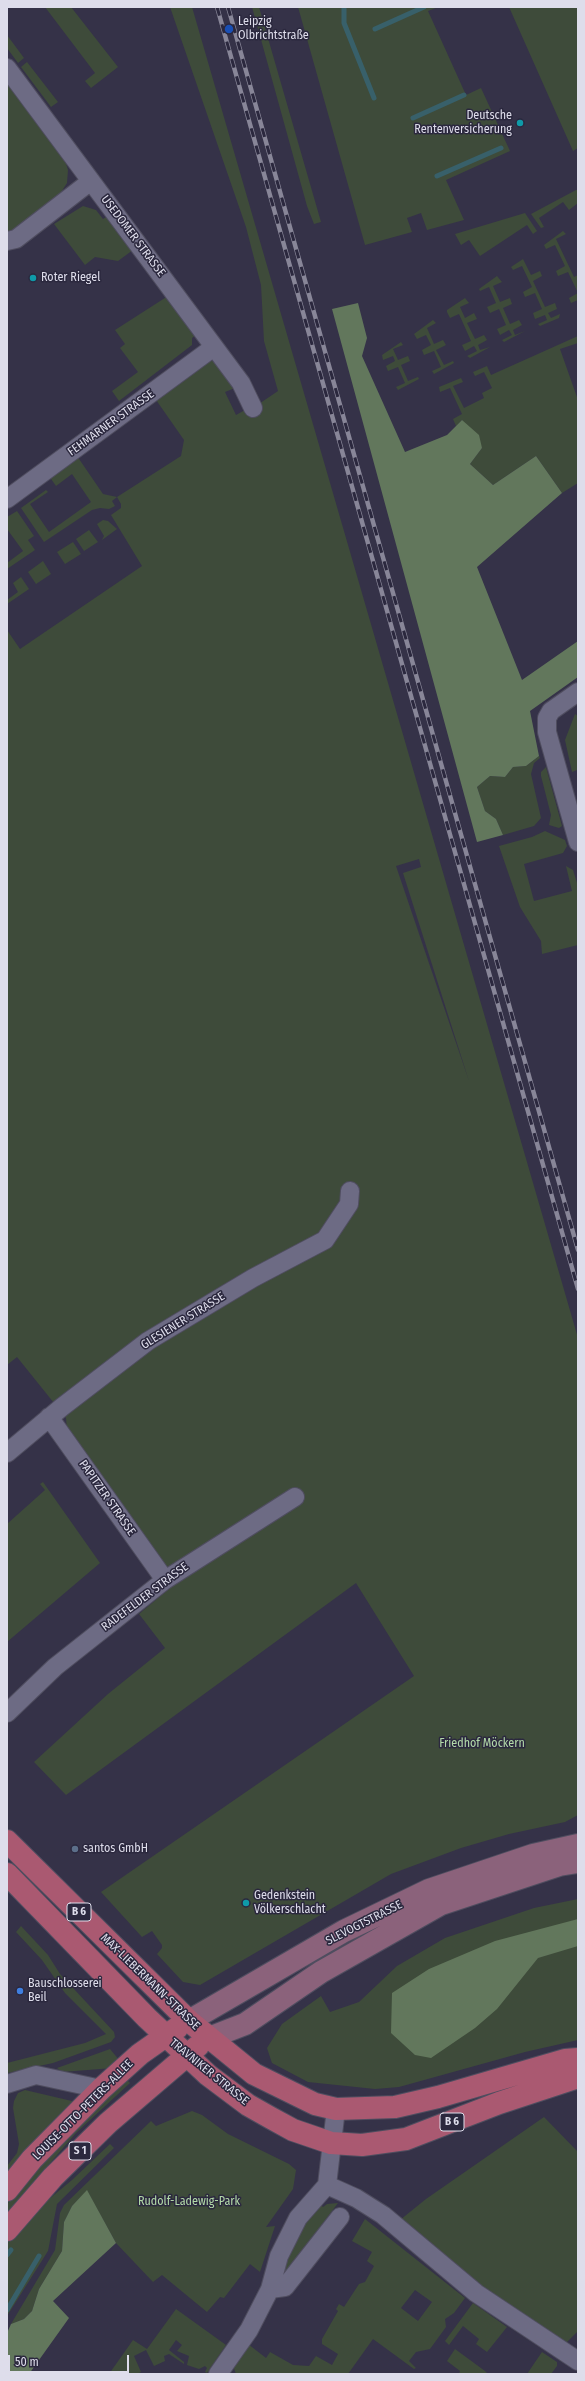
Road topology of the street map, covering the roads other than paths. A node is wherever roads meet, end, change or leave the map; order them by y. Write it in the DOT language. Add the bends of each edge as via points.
graph roads {
  1 [pos="7,68"];
  2 [pos="91,180"];
  3 [pos="7,241"];
  4 [pos="214,347"];
  5 [pos="253,408"];
  6 [pos="7,499"];
  7 [pos="578,692"];
  8 [pos="578,842"];
  9 [pos="350,1191"];
  10 [pos="50,1417"];
  11 [pos="7,1453"];
  12 [pos="295,1497"];
  13 [pos="165,1580"];
  14 [pos="7,1713"];
  15 [pos="7,1841"];
  16 [pos="578,1845"];
  17 [pos="578,1862"];
  18 [pos="7,1874"];
  19 [pos="188,2021"];
  20 [pos="245,2024"];
  21 [pos="165,2036"];
  22 [pos="209,2038"];
  23 [pos="186,2055"];
  24 [pos="233,2057"];
  25 [pos="578,2059"];
  26 [pos="574,2079"];
  27 [pos="7,2084"];
  28 [pos="101,2089"];
  29 [pos="336,2109"];
  30 [pos="331,2144"];
  31 [pos="327,2185"];
  32 [pos="7,2190"];
  33 [pos="340,2217"];
  34 [pos="7,2230"];
  35 [pos="270,2289"];
  36 [pos="578,2361"];
  37 [pos="218,2374"];
  1 -- 2 [label="street, USEDOMER STRASSE"];
  2 -- 3 [label="street" via="16,239"];
  2 -- 4 [label="street, USEDOMER STRASSE"];
  4 -- 5 [label="street, USEDOMER STRASSE" via="241,383"];
  4 -- 6 [label="street, FEHMARNER STRASSE"];
  7 -- 8 [label="street" via="551,711 547,718 547,732"];
  9 -- 10 [label="street, GLESIENER STRASSE" via="349,1204 325,1240 253,1278 148,1341"];
  10 -- 11 [label="street, GLESIENER STRASSE"];
  10 -- 13 [label="street, PAPITZER STRASSE"];
  12 -- 13 [label="street, RADEFELDER STRASSE"];
  13 -- 14 [label="street, RADEFELDER STRASSE" via="55,1667"];
  15 -- 19 [label="main road, MAX-LIEBERMANN-STRASSE / B 6"];
  16 -- 19 [label="main road, SLEVOGTSTRASSE" via="533,1855 429,1890 344,1931"];
  17 -- 20 [label="main road, SLEVOGTSTRASSE" via="559,1865 441,1904 321,1972"];
  18 -- 21 [label="main road, B 6"];
  19 -- 21 [label="main road, SLEVOGTSTRASSE / S 1"];
  19 -- 22 [label="main road, MAX-LIEBERMANN-STRASSE / B 6"];
  20 -- 22 [label="main road, SLEVOGTSTRASSE"];
  20 -- 24 [label="main road"];
  21 -- 23 [label="main road, TRAVNIKER STRASSE / B 6"];
  21 -- 28 [label="main road, LOUISE-OTTO-PETERS-ALLEE / S 1" via="140,2054"];
  22 -- 23 [label="main road, SLEVOGTSTRASSE / S 1"];
  22 -- 24 [label="main road, B 6"];
  23 -- 30 [label="main road, TRAVNIKER STRASSE / B 6" via="248,2105 293,2130"];
  23 -- 34 [label="main road, S 1" via="108,2123 64,2166 17,2215"];
  24 -- 29 [label="main road, B 6" via="254,2074 293,2095"];
  25 -- 29 [label="main road, B 6" via="565,2060 395,2107"];
  26 -- 30 [label="main road, TRAVNIKER STRASSE / B 6" via="498,2103 406,2139 362,2145"];
  27 -- 28 [label="street" via="36,2075"];
  28 -- 32 [label="main road, LOUISE-OTTO-PETERS-ALLEE / S 1" via="32,2159"];
  29 -- 30 [label="street"];
  30 -- 31 [label="street"];
  31 -- 35 [label="street" via="298,2218 279,2256"];
  31 -- 36 [label="street" via="356,2198 383,2215 476,2293"];
  33 -- 35 [label="street" via="285,2287"];
  35 -- 37 [label="street" via="249,2330"];
}
